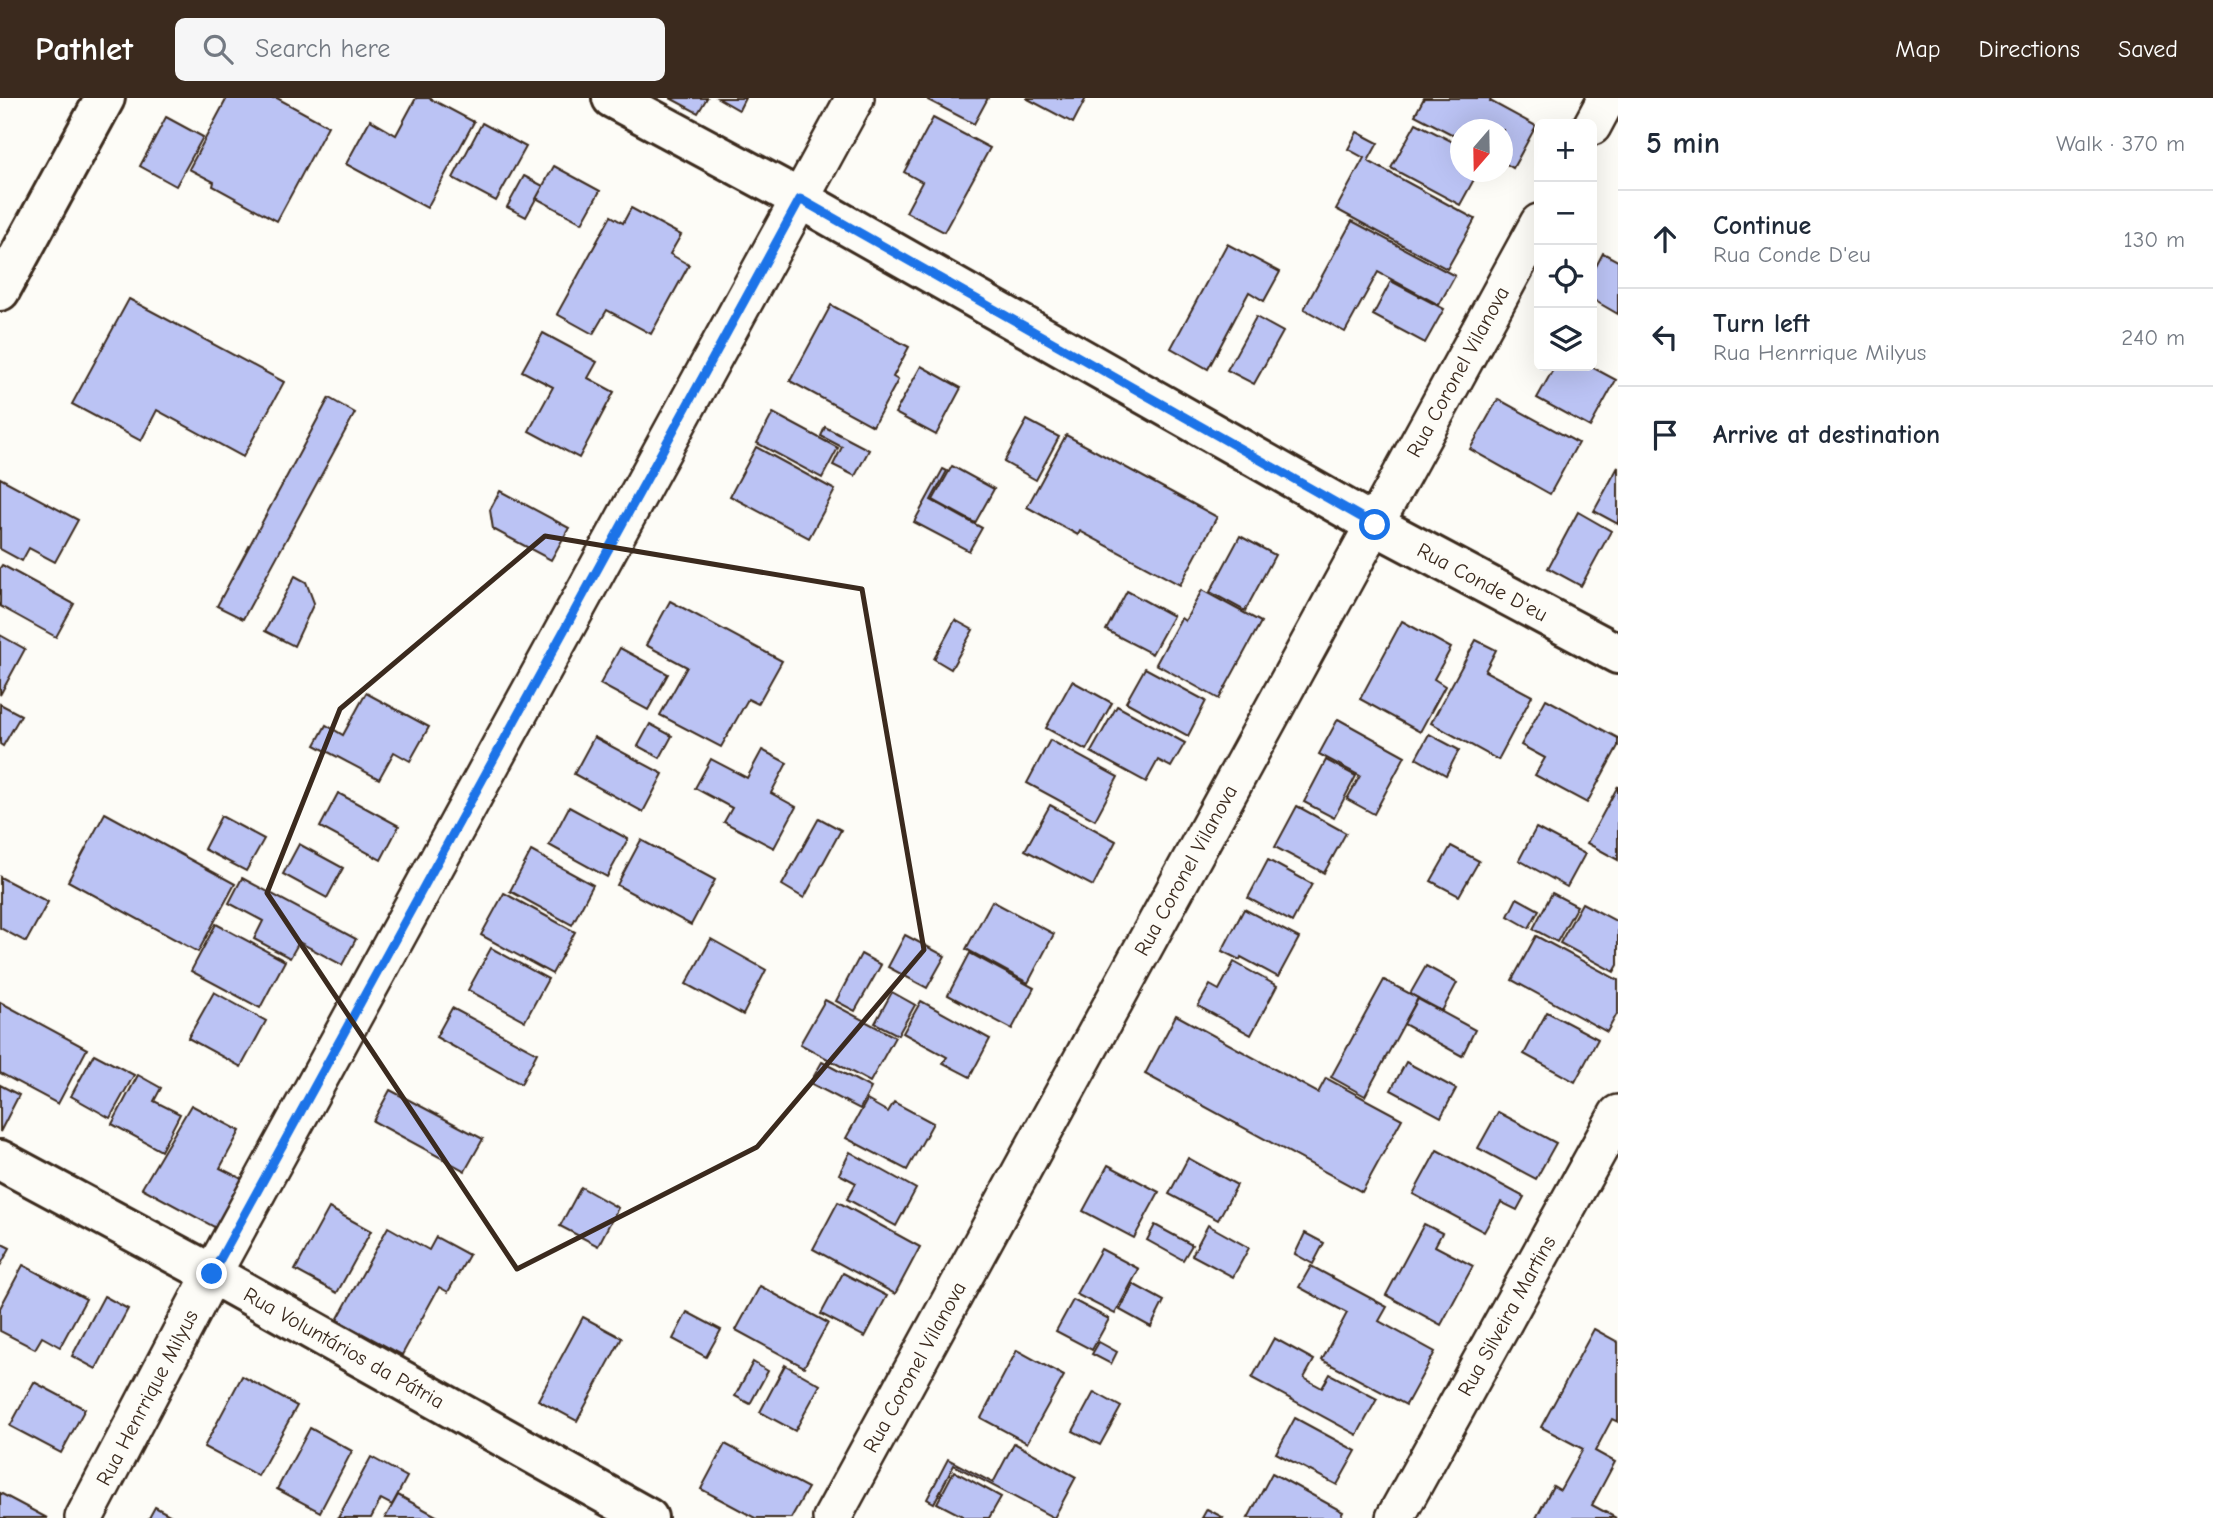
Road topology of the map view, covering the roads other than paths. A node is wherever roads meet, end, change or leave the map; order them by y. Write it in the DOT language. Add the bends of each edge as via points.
graph roads {
  1 [pos="105,98"];
  2 [pos="612,98"];
  3 [pos="855,98"];
  4 [pos="1607,98"];
  5 [pos="1596,119"];
  6 [pos="800,199"];
  7 [pos="1534,232"];
  8 [pos="0,291"];
  9 [pos="1375,525"];
  10 [pos="1618,654"];
  11 [pos="1618,1114"];
  12 [pos="0,1160"];
  13 [pos="212,1274"];
  14 [pos="84,1518"];
  15 [pos="648,1518"];
  16 [pos="832,1518"];
  17 [pos="1395,1518"];
  1 -- 8 [label="street"];
  2 -- 6 [label="street, Rua Conde D'eu"];
  3 -- 6 [label="street, Rua Henrrique Milyus"];
  4 -- 5 [label="street"];
  6 -- 9 [label="street, Rua Conde D'eu"];
  6 -- 13 [label="street, Rua Henrrique Milyus"];
  7 -- 9 [label="street, Rua Coronel Vilanova"];
  9 -- 10 [label="street, Rua Conde D'eu"];
  9 -- 16 [label="street, Rua Coronel Vilanova"];
  11 -- 17 [label="street, Rua Silveira Martins"];
  12 -- 13 [label="street, Rua Voluntários da Pátria"];
  13 -- 14 [label="street, Rua Henrrique Milyus"];
  13 -- 15 [label="street, Rua Voluntários da Pátria"];
}
